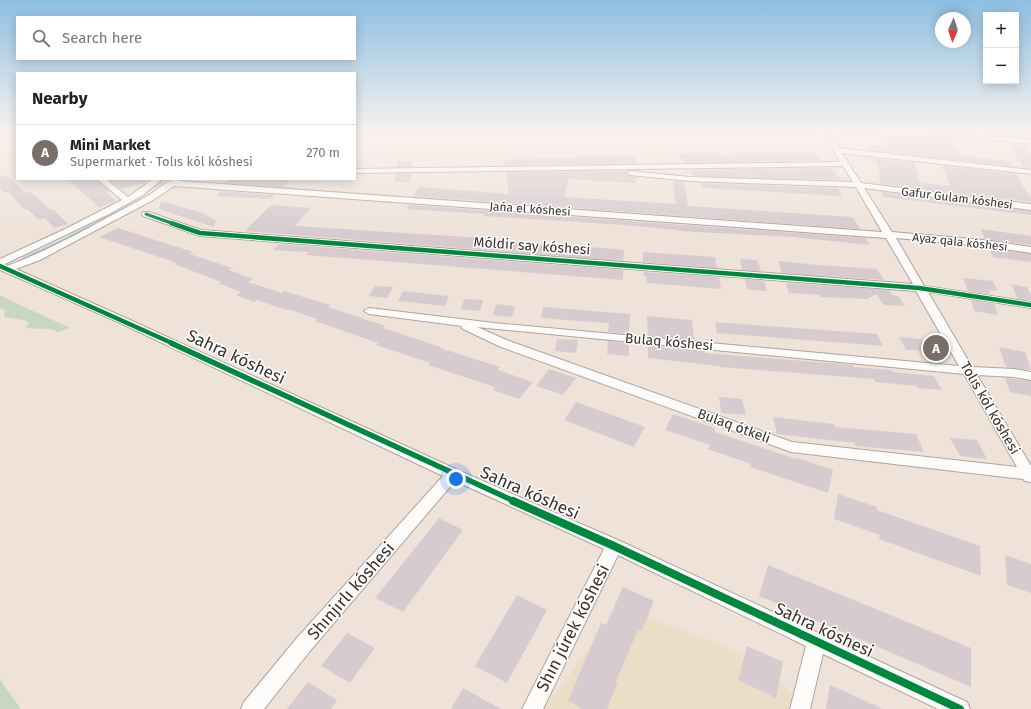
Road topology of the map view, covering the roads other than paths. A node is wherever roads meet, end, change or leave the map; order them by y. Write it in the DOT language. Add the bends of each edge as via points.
graph roads {
  1 [pos="762,165"];
  2 [pos="845,165"];
  3 [pos="970,165"];
  4 [pos="618,167"];
  5 [pos="356,171"];
  6 [pos="1031,172"];
  7 [pos="102,180"];
  8 [pos="157,180"];
  9 [pos="175,181"];
  10 [pos="859,185"];
  11 [pos="127,200"];
  12 [pos="1031,207"];
  13 [pos="146,214"];
  14 [pos="889,235"];
  15 [pos="1031,250"];
  16 [pos="2,266"];
  17 [pos="919,288"];
  18 [pos="1031,305"];
  19 [pos="369,311"];
  20 [pos="456,321"];
  21 [pos="968,370"];
  22 [pos="1031,376"];
  23 [pos="454,474"];
  24 [pos="1030,475"];
  25 [pos="614,546"];
  26 [pos="816,642"];
  27 [pos="251,709"];
  28 [pos="532,709"];
  29 [pos="800,709"];
  30 [pos="960,709"];
  1 -- 4 [label="street"];
  2 -- 10 [label="street, Tolıs kól kóshesi"];
  3 -- 6 [label="street"];
  4 -- 5 [label="street"];
  4 -- 10 [label="street, Gafur Gulam kóshesi" via="646,175 690,179"];
  7 -- 11 [label="street"];
  8 -- 11 [label="street" via="149,188"];
  9 -- 14 [label="street, Jańa el kóshesi"];
  9 -- 16 [label="street" via="150,198 37,258"];
  10 -- 12 [label="street, Gafur Gulam kóshesi"];
  10 -- 14 [label="street, Tolıs kól kóshesi"];
  11 -- 16 [label="street"];
  13 -- 17 [label="street, Móldir say kóshesi" via="200,233"];
  14 -- 15 [label="street, Ayaz qala kóshesi"];
  14 -- 17 [label="street, Tolıs kól kóshesi"];
  16 -- 23 [label="street, Sahra kóshesi"];
  17 -- 18 [label="street, Móldir say kóshesi"];
  17 -- 21 [label="street, Tolıs kól kóshesi"];
  19 -- 20 [label="street, Bulaq kóshesi"];
  20 -- 21 [label="street, Bulaq kóshesi"];
  20 -- 24 [label="street, Bulaq ótkeli" via="505,344 790,447"];
  21 -- 22 [label="street, Bulaq kóshesi"];
  21 -- 24 [label="street, Tolıs kól kóshesi"];
  23 -- 25 [label="street, Sahra kóshesi"];
  23 -- 27 [label="street, Shınjırlı kóshesi" via="303,645"];
  25 -- 26 [label="street, Sahra kóshesi"];
  25 -- 28 [label="street, Shın júrek kóshesi"];
  26 -- 29 [label="street"];
  26 -- 30 [label="street, Sahra kóshesi"];
}
